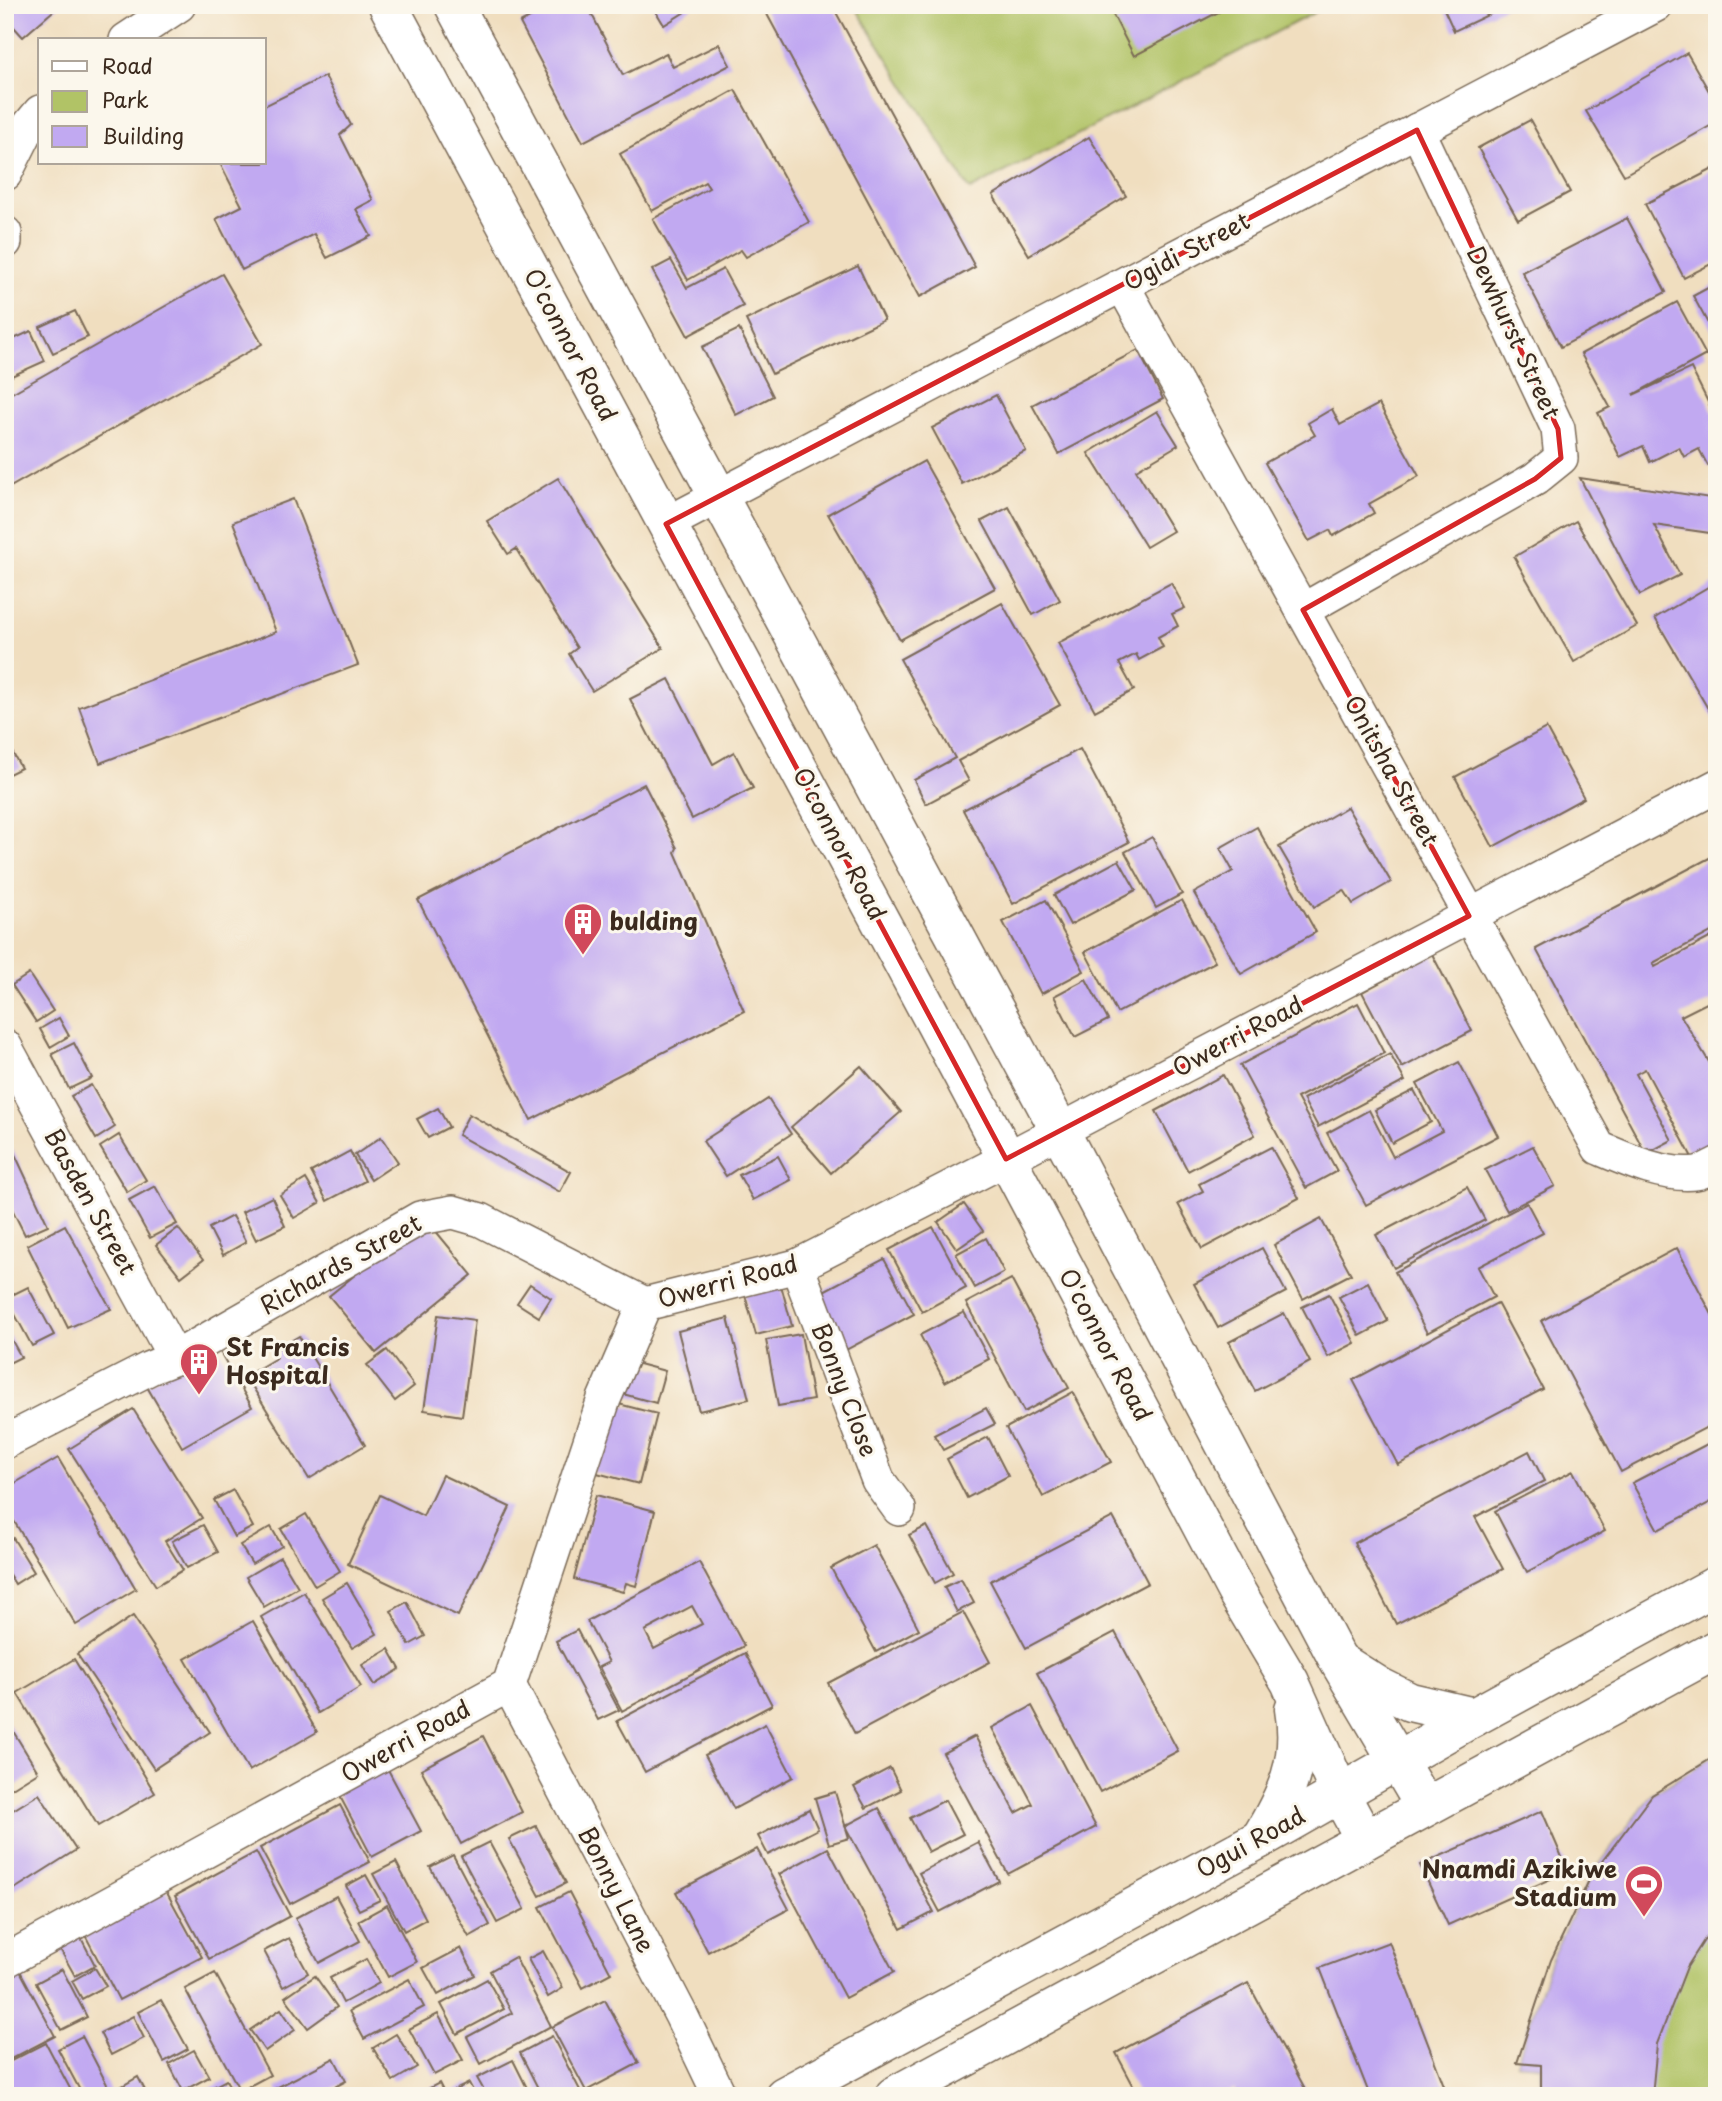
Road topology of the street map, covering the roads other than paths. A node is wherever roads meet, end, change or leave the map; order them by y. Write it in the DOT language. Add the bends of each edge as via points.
graph roads {
  1 [pos="179,5"];
  2 [pos="388,5"];
  3 [pos="454,5"];
  4 [pos="1656,5"];
  5 [pos="129,38"];
  6 [pos="38,114"];
  7 [pos="1418,131"];
  8 [pos="5,174"];
  9 [pos="5,233"];
  10 [pos="5,242"];
  11 [pos="1122,286"];
  12 [pos="719,498"];
  13 [pos="666,524"];
  14 [pos="1303,610"];
  15 [pos="1717,786"];
  16 [pos="1469,916"];
  17 [pos="5,1046"];
  18 [pos="1060,1131"];
  19 [pos="1006,1159"];
  20 [pos="1717,1164"];
  21 [pos="797,1266"];
  22 [pos="645,1304"];
  23 [pos="175,1358"];
  24 [pos="5,1442"];
  25 [pos="899,1509"];
  26 [pos="1717,1585"];
  27 [pos="1717,1649"];
  28 [pos="1338,1660"];
  29 [pos="1290,1682"];
  30 [pos="509,1685"];
  31 [pos="1474,1717"];
  32 [pos="1397,1760"];
  33 [pos="1339,1792"];
  34 [pos="1425,1807"];
  35 [pos="1261,1839"];
  36 [pos="1365,1840"];
  37 [pos="5,1961"];
  38 [pos="720,2096"];
  39 [pos="783,2096"];
  40 [pos="894,2096"];
  1 -- 5 [label="street"];
  2 -- 13 [label="main road, O'connor Road"];
  3 -- 12 [label="main road"];
  4 -- 7 [label="street, Ogidi Street"];
  6 -- 8 [label="street"];
  7 -- 11 [label="street, Ogidi Street"];
  7 -- 14 [label="street, Dewhurst Street" via="1558,429 1561,458 1535,479"];
  9 -- 10 [label="street"];
  11 -- 12 [label="street, Ogidi Street"];
  11 -- 14 [label="street, Onitsha Street"];
  12 -- 13 [label="street, Ogidi Street"];
  12 -- 18 [label="main road"];
  13 -- 19 [label="main road, O'connor Road"];
  14 -- 16 [label="street, Onitsha Street"];
  15 -- 16 [label="street, Owerri Road"];
  16 -- 18 [label="street, Owerri Road"];
  16 -- 20 [label="street, Onitsha Street" via="1599,1148 1661,1170 1697,1173"];
  17 -- 23 [label="street, Basden Street"];
  18 -- 19 [label="street, Owerri Road"];
  18 -- 28 [label="main road"];
  19 -- 21 [label="street, Owerri Road"];
  19 -- 29 [label="main road, O'connor Road" via="1236,1591"];
  21 -- 22 [label="street, Owerri Road"];
  21 -- 25 [label="street, Bonny Close" via="878,1480"];
  22 -- 23 [label="street, Richards Street" via="481,1220 453,1212 420,1218"];
  22 -- 30 [label="street, Owerri Road" via="604,1399"];
  23 -- 24 [label="street, Richards Street"];
  26 -- 31 [label="main road, Ogui Road"];
  27 -- 34 [label="main road"];
  28 -- 31 [label="main road" via="1410,1702"];
  28 -- 32 [label="main road"];
  29 -- 33 [label="main road"];
  29 -- 35 [label="main road" via="1296,1718 1295,1765 1280,1807"];
  30 -- 37 [label="street, Owerri Road"];
  30 -- 38 [label="street, Bonny Lane"];
  31 -- 32 [label="main road, Ogui Road"];
  32 -- 33 [label="main road, Ogui Road"];
  32 -- 34 [label="main road"];
  33 -- 35 [label="main road, Ogui Road"];
  33 -- 36 [label="main road"];
  34 -- 36 [label="main road"];
  35 -- 39 [label="main road, Ogui Road"];
  36 -- 40 [label="main road"];
}
